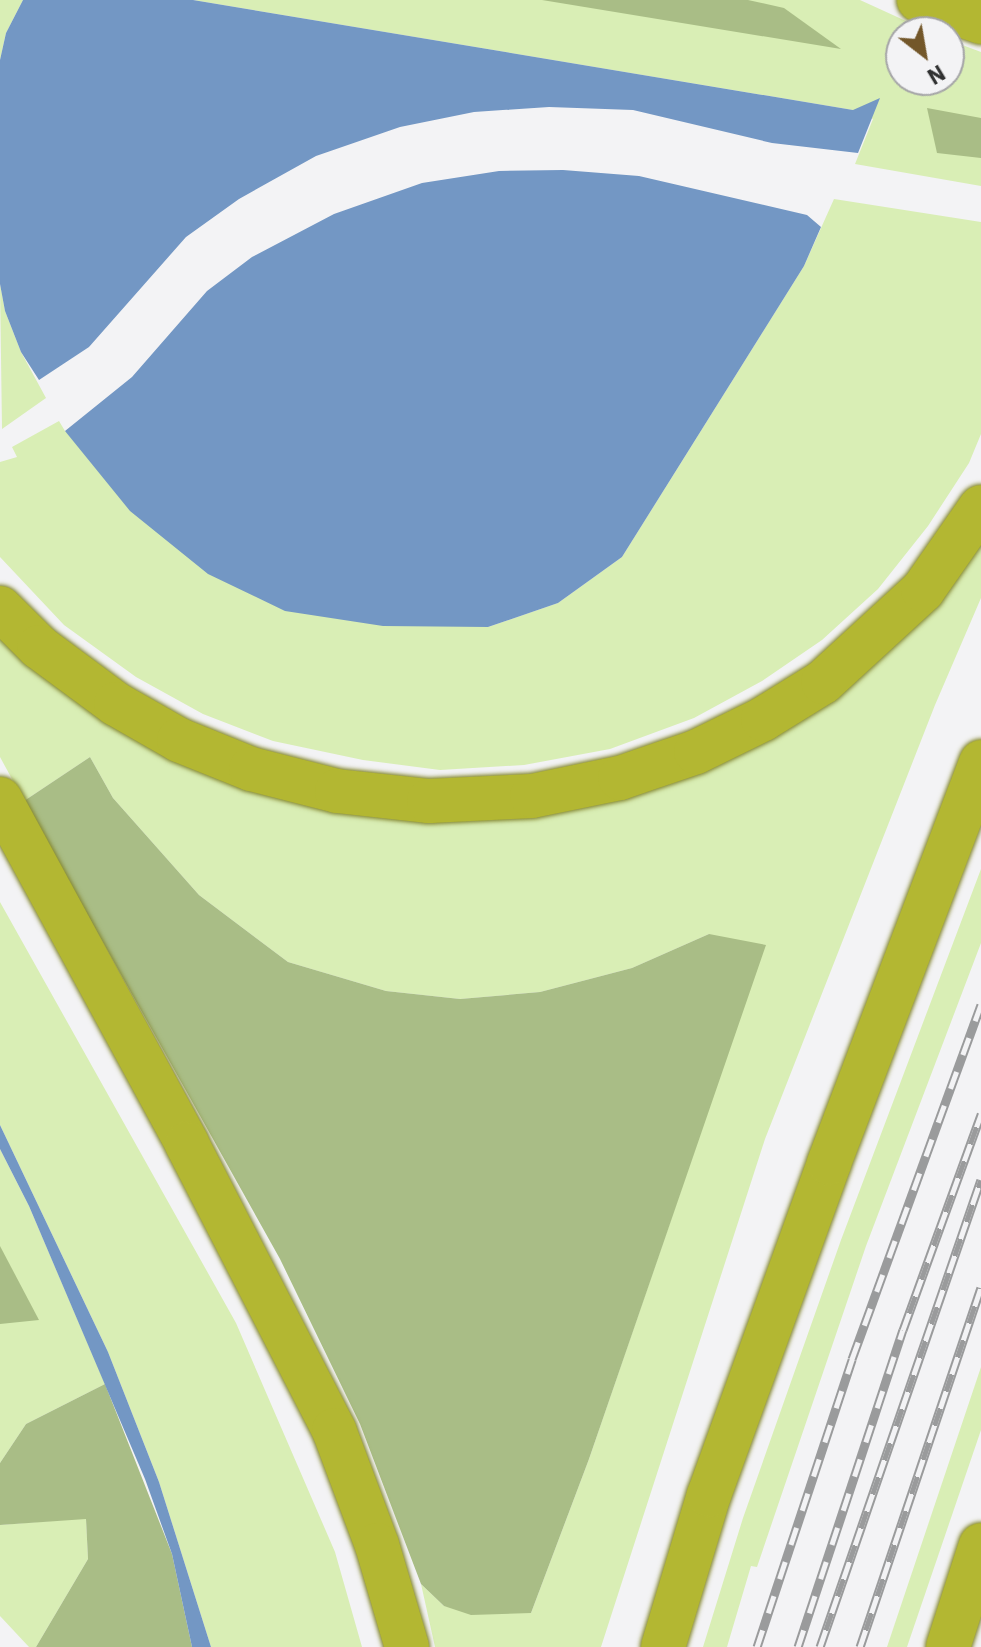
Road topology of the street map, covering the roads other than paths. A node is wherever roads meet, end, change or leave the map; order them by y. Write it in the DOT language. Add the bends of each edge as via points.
graph roads {
  1 [pos="919,0"];
  2 [pos="981,22"];
  3 [pos="981,507"];
  4 [pos="0,608"];
  5 [pos="981,762"];
  6 [pos="0,799"];
  7 [pos="981,1545"];
  8 [pos="407,1647"];
  9 [pos="663,1647"];
  10 [pos="948,1647"];
  1 -- 2 [label="highway"];
  3 -- 4 [label="highway" via="923,590 823,682 696,752 620,778 532,796 429,801 337,791 251,769 179,740 116,704 39,647"];
  5 -- 9 [label="highway" via="714,1480"];
  6 -- 8 [label="highway" via="180,1130 334,1430 377,1545"];
  7 -- 10 [label="highway"];
}
